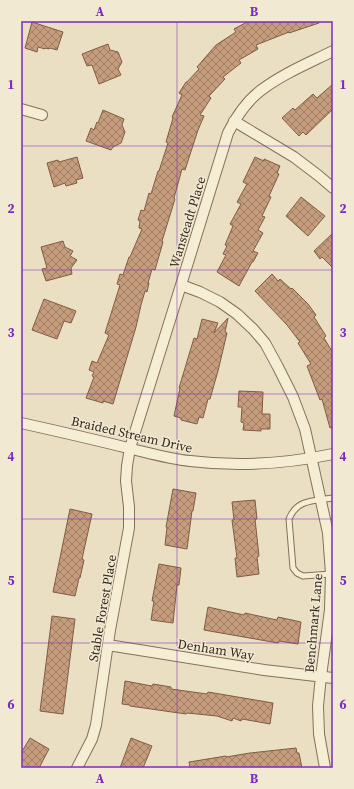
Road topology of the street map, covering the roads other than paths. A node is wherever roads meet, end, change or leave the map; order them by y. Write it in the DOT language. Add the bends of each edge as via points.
graph roads {
  1 [pos="333,51"];
  2 [pos="21,109"];
  3 [pos="42,115"];
  4 [pos="234,121"];
  5 [pos="333,188"];
  6 [pos="181,285"];
  7 [pos="21,423"];
  8 [pos="130,448"];
  9 [pos="333,454"];
  10 [pos="312,459"];
  11 [pos="333,498"];
  12 [pos="321,500"];
  13 [pos="331,533"];
  14 [pos="331,574"];
  15 [pos="108,645"];
  16 [pos="321,676"];
  17 [pos="333,678"];
  18 [pos="77,768"];
  19 [pos="324,768"];
  1 -- 4 [label="street, Wansteadt Place" via="275,80 245,106"];
  2 -- 3 [label="street"];
  4 -- 5 [label="street" via="294,157"];
  4 -- 6 [label="street, Wansteadt Place" via="228,132"];
  6 -- 8 [label="street, Wansteadt Place"];
  6 -- 10 [label="street, Benchmark Lane" via="220,302 254,329 265,343 293,397"];
  7 -- 8 [label="street, Braided Stream Drive"];
  8 -- 10 [label="street, Braided Stream Drive" via="189,461 224,464 258,465"];
  8 -- 15 [label="street, Stable Forest Place" via="126,480 129,528"];
  9 -- 10 [label="street, Braided Stream Drive"];
  10 -- 12 [label="street, Benchmark Lane"];
  11 -- 12 [label="lane"];
  12 -- 13 [label="street, Benchmark Lane"];
  12 -- 14 [label="lane" via="304,502 297,506 289,519 294,568 303,576"];
  13 -- 14 [label="street, Benchmark Lane"];
  14 -- 16 [label="street, Benchmark Lane" via="330,610"];
  15 -- 16 [label="street, Denham Way" via="264,670"];
  15 -- 18 [label="street, Stable Forest Place" via="96,725"];
  16 -- 17 [label="street, Denham Way"];
  16 -- 19 [label="street, Benchmark Lane" via="318,706"];
}
